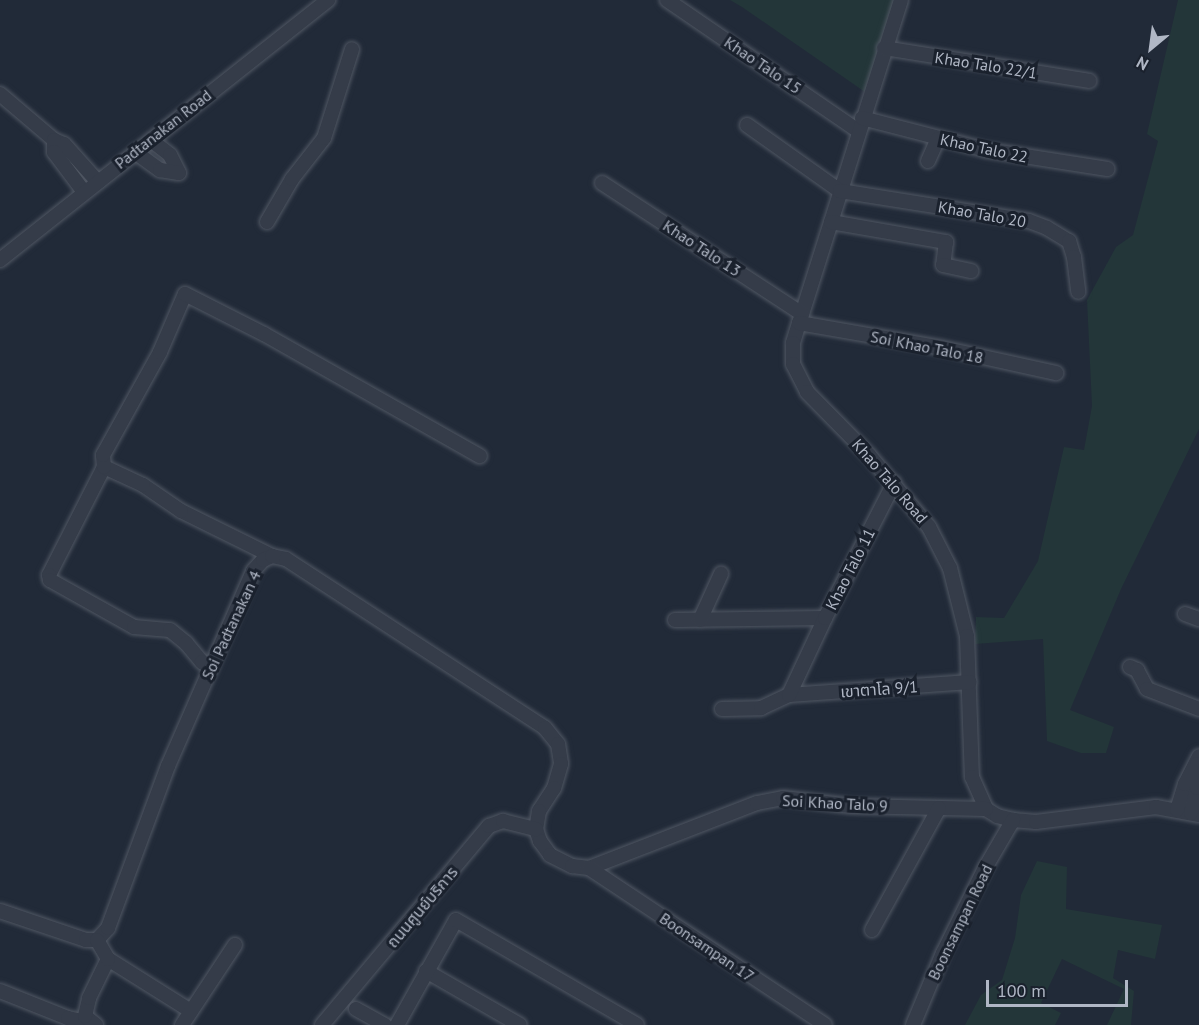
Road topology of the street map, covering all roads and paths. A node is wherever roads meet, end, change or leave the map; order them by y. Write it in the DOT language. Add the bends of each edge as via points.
graph roads {
  1 [pos="328,0"];
  2 [pos="667,0"];
  3 [pos="901,0"];
  4 [pos="884,48"];
  5 [pos="352,49"];
  6 [pos="1089,81"];
  7 [pos="0,93"];
  8 [pos="860,124"];
  9 [pos="747,125"];
  10 [pos="938,139"];
  11 [pos="54,140"];
  12 [pos="151,140"];
  13 [pos="135,152"];
  14 [pos="928,161"];
  15 [pos="1108,169"];
  16 [pos="98,182"];
  17 [pos="602,183"];
  18 [pos="840,191"];
  19 [pos="84,192"];
  20 [pos="267,222"];
  21 [pos="831,222"];
  22 [pos="0,260"];
  23 [pos="971,271"];
  24 [pos="1078,292"];
  25 [pos="800,319"];
  26 [pos="1056,373"];
  27 [pos="480,456"];
  28 [pos="105,467"];
  29 [pos="894,483"];
  30 [pos="272,556"];
  31 [pos="721,574"];
  32 [pos="1185,614"];
  33 [pos="825,618"];
  34 [pos="1199,619"];
  35 [pos="675,620"];
  36 [pos="700,620"];
  37 [pos="1130,667"];
  38 [pos="211,668"];
  39 [pos="970,682"];
  40 [pos="789,695"];
  41 [pos="722,709"];
  42 [pos="1199,709"];
  43 [pos="1198,759"];
  44 [pos="939,808"];
  45 [pos="986,809"];
  46 [pos="1189,813"];
  47 [pos="1013,820"];
  48 [pos="536,829"];
  49 [pos="589,868"];
  50 [pos="0,911"];
  51 [pos="872,930"];
  52 [pos="97,940"];
  53 [pos="235,945"];
  54 [pos="108,959"];
  55 [pos="426,970"];
  56 [pos="0,991"];
  57 [pos="356,1009"];
  58 [pos="191,1011"];
  59 [pos="81,1020"];
  60 [pos="376,1023"];
  61 [pos="96,1025"];
  62 [pos="182,1025"];
  63 [pos="322,1025"];
  64 [pos="397,1025"];
  65 [pos="520,1025"];
  66 [pos="638,1025"];
  67 [pos="825,1025"];
  68 [pos="913,1025"];
  1 -- 12 [label="street, Padtanakan Road"];
  2 -- 8 [label="street, Khao Talo 15"];
  3 -- 4 [label="street, Khao Talo Road"];
  4 -- 6 [label="street, Khao Talo 22/1"];
  4 -- 8 [label="street, Khao Talo Road"];
  5 -- 20 [label="street" via="324,138 292,179"];
  7 -- 11 [label="street"];
  8 -- 10 [label="street, Khao Talo 22"];
  8 -- 18 [label="street, Khao Talo Road"];
  9 -- 18 [label="street"];
  10 -- 14 [label="street"];
  10 -- 15 [label="street, Khao Talo 22"];
  11 -- 16 [label="street" via="64,144"];
  11 -- 19 [label="street" via="54,152"];
  12 -- 13 [label="street, Padtanakan Road"];
  12 -- 13 [label="street" via="170,155 179,173 160,170"];
  13 -- 16 [label="street, Padtanakan Road"];
  16 -- 19 [label="street, Padtanakan Road"];
  17 -- 25 [label="street, Khao Talo 13"];
  18 -- 21 [label="street, Khao Talo Road"];
  18 -- 24 [label="street, Khao Talo 20" via="1029,221 1047,228 1069,241"];
  19 -- 22 [label="street, Padtanakan Road"];
  21 -- 23 [label="street" via="946,242 943,265"];
  21 -- 25 [label="street, Khao Talo Road"];
  25 -- 26 [label="street, Soi Khao Talo 18"];
  25 -- 29 [label="street, Khao Talo Road" via="793,343 793,364 807,392"];
  27 -- 28 [label="street" via="264,333 185,294 160,352 103,454"];
  28 -- 30 [label="street" via="143,485 181,511"];
  28 -- 38 [label="street" via="49,578 134,627 170,630"];
  29 -- 33 [label="street, Khao Talo 11"];
  29 -- 39 [label="street, Khao Talo Road" via="929,527 950,568 967,636"];
  30 -- 38 [label="street, Soi Padtanakan 4" via="253,571"];
  30 -- 48 [label="street, Soi Padtanakan 4" via="286,559 545,728 558,744 561,764 554,788 539,812"];
  31 -- 36 [label="street"];
  32 -- 34 [label="street"];
  33 -- 36 [label="street, Khao Talo 11"];
  33 -- 40 [label="street"];
  35 -- 36 [label="street, Khao Talo 11"];
  37 -- 42 [label="street" via="1137,670 1147,689"];
  38 -- 52 [label="street, Soi Padtanakan 4" via="168,766 108,928"];
  39 -- 40 [label="street, เขาตาโล 9/1"];
  39 -- 45 [label="street, Khao Talo Road" via="972,777"];
  40 -- 41 [label="street" via="761,708"];
  43 -- 46 [label="street" via="1185,784"];
  44 -- 45 [label="street, Soi Khao Talo 9"];
  44 -- 49 [label="street, Soi Khao Talo 9" via="852,806 783,798 757,803"];
  44 -- 51 [label="street"];
  45 -- 47 [label="street"];
  46 -- 47 [label="street" via="1156,807 1036,822"];
  47 -- 68 [label="street, Boonsampan Road" via="954,932"];
  48 -- 49 [label="street" via="550,855 572,866"];
  48 -- 63 [label="street, ถนนศูนย์บริการ" via="508,821 489,826"];
  49 -- 67 [label="street, Boonsampan 17"];
  50 -- 52 [label="street" via="86,940"];
  52 -- 54 [label="street"];
  53 -- 58 [label="street"];
  54 -- 58 [label="street"];
  54 -- 59 [label="street"];
  55 -- 64 [label="street"];
  55 -- 65 [label="street"];
  55 -- 66 [label="street" via="456,920"];
  56 -- 59 [label="street"];
  57 -- 60 [label="street"];
  58 -- 62 [label="street"];
  59 -- 61 [label="street"];
}
